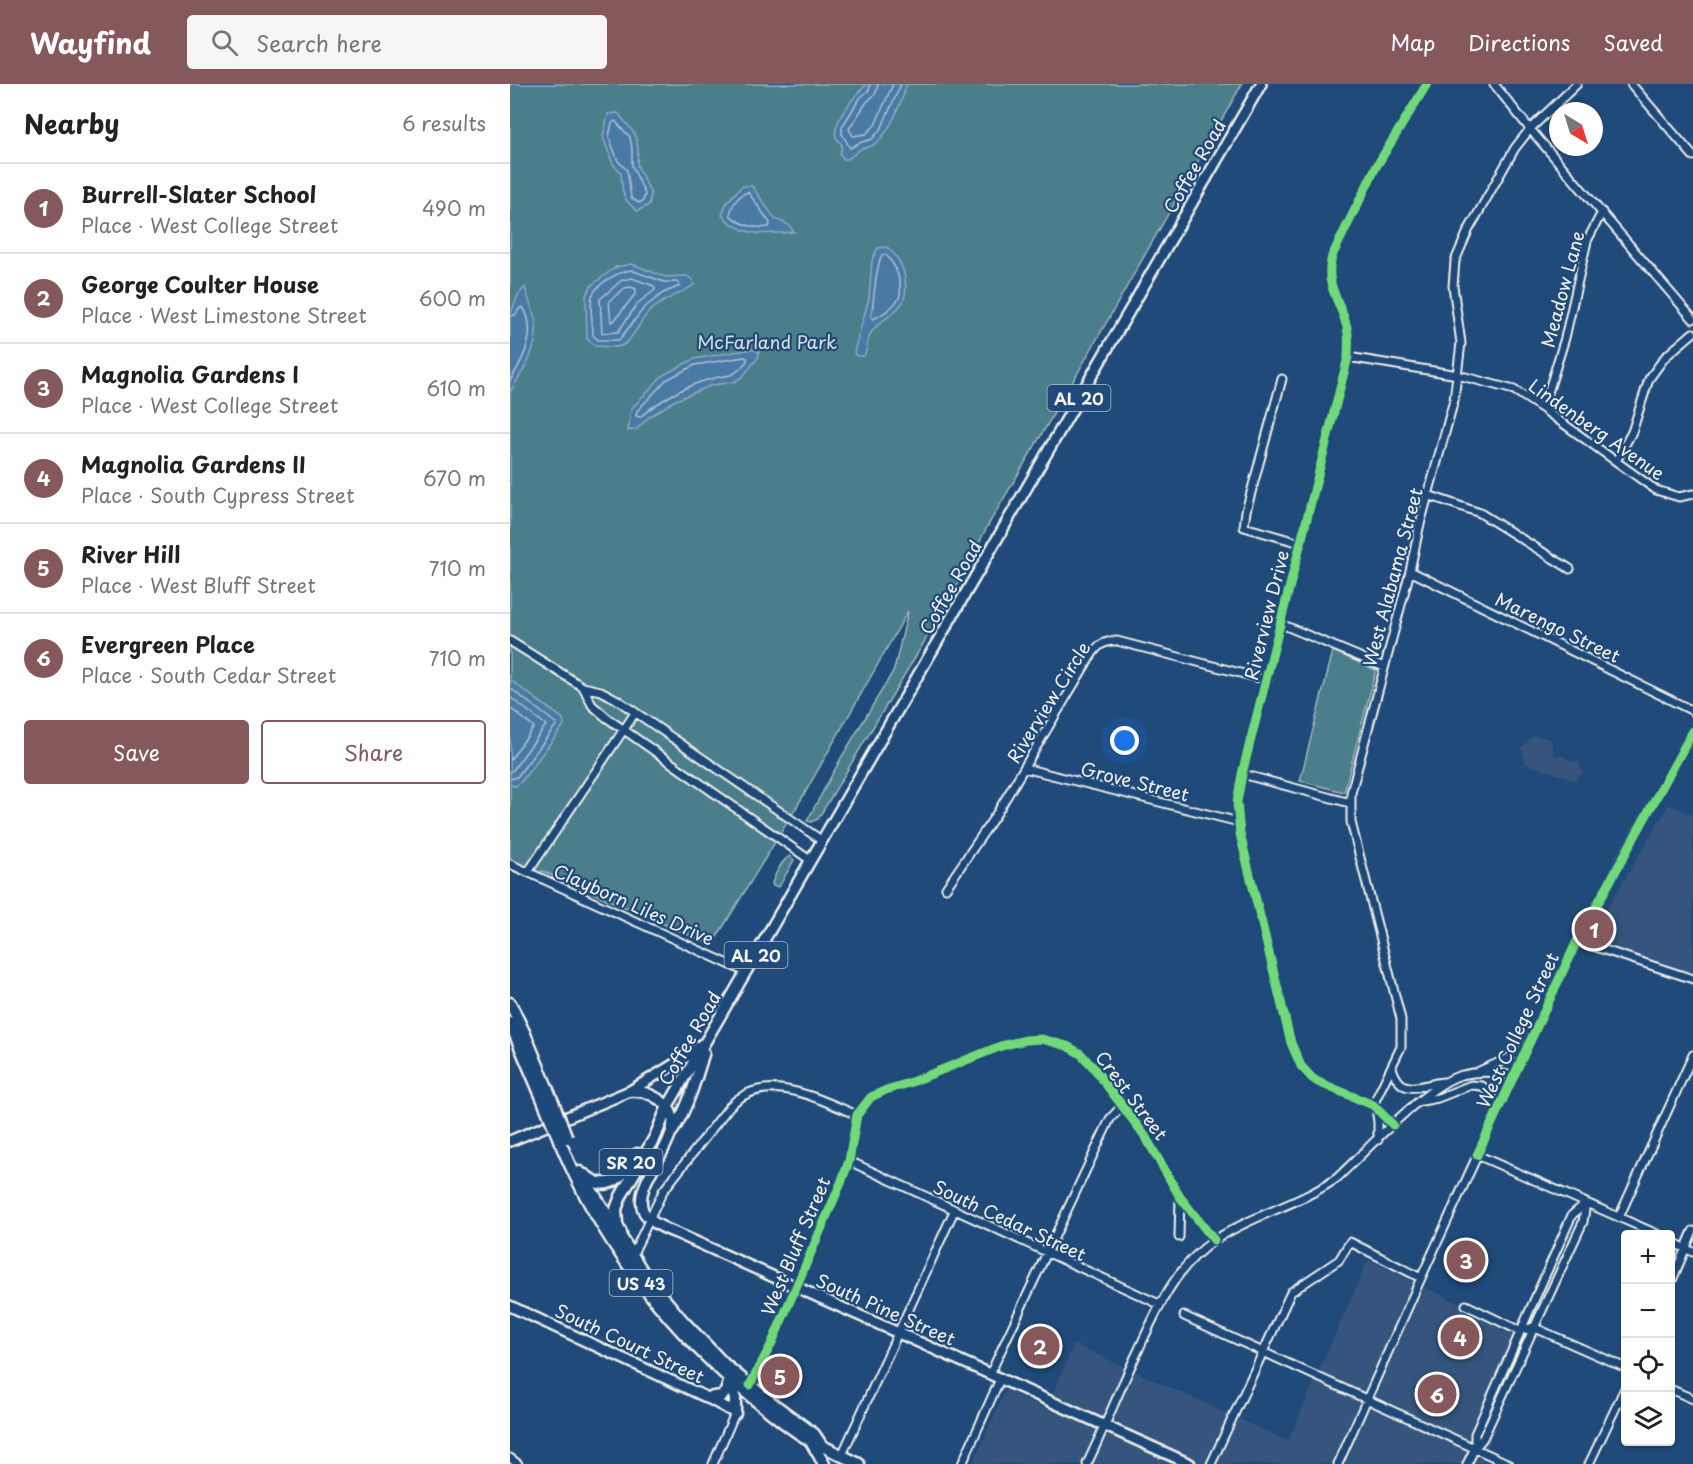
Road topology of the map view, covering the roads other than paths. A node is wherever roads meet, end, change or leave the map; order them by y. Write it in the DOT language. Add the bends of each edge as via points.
graph roads {
  1 [pos="1261,84"];
  2 [pos="1427,84"];
  3 [pos="1494,84"];
  4 [pos="1577,84"];
  5 [pos="1631,84"];
  6 [pos="1530,129"];
  7 [pos="1693,156"];
  8 [pos="1602,212"];
  9 [pos="1693,318"];
  10 [pos="1693,333"];
  11 [pos="1348,357"];
  12 [pos="1458,375"];
  13 [pos="1282,379"];
  14 [pos="1543,409"];
  15 [pos="1616,461"];
  16 [pos="1428,495"];
  17 [pos="1690,495"];
  18 [pos="1300,543"];
  19 [pos="1570,569"];
  20 [pos="1410,571"];
  21 [pos="1281,624"];
  22 [pos="510,641"];
  23 [pos="1384,667"];
  24 [pos="1267,680"];
  25 [pos="583,687"];
  26 [pos="1693,711"];
  27 [pos="635,713"];
  28 [pos="623,730"];
  29 [pos="1693,731"];
  30 [pos="1024,768"];
  31 [pos="1242,774"];
  32 [pos="1350,803"];
  33 [pos="1239,822"];
  34 [pos="821,840"];
  35 [pos="810,860"];
  36 [pos="510,864"];
  37 [pos="528,872"];
  38 [pos="946,888"];
  39 [pos="1577,941"];
  40 [pos="746,972"];
  41 [pos="1693,979"];
  42 [pos="510,1003"];
  43 [pos="510,1023"];
  44 [pos="709,1039"];
  45 [pos="1527,1045"];
  46 [pos="1693,1055"];
  47 [pos="1392,1068"];
  48 [pos="1476,1073"];
  49 [pos="1514,1076"];
  50 [pos="1446,1081"];
  51 [pos="630,1091"];
  52 [pos="1419,1102"];
  53 [pos="549,1103"];
  54 [pos="1123,1105"];
  55 [pos="668,1106"];
  56 [pos="1374,1106"];
  57 [pos="1497,1110"];
  58 [pos="857,1115"];
  59 [pos="1393,1125"];
  60 [pos="669,1138"];
  61 [pos="563,1140"];
  62 [pos="1377,1140"];
  63 [pos="510,1141"];
  64 [pos="1477,1155"];
  65 [pos="849,1161"];
  66 [pos="578,1169"];
  67 [pos="1180,1197"];
  68 [pos="1586,1203"];
  69 [pos="954,1211"];
  70 [pos="1619,1218"];
  71 [pos="650,1220"];
  72 [pos="1647,1230"];
  73 [pos="1693,1231"];
  74 [pos="1179,1237"];
  75 [pos="1214,1240"];
  76 [pos="1675,1243"];
  77 [pos="625,1245"];
  78 [pos="1684,1248"];
  79 [pos="1693,1252"];
  80 [pos="1047,1254"];
  81 [pos="632,1256"];
  82 [pos="1421,1278"];
  83 [pos="1671,1284"];
  84 [pos="795,1287"];
  85 [pos="1159,1305"];
  86 [pos="1466,1305"];
  87 [pos="510,1306"];
  88 [pos="1184,1316"];
  89 [pos="1533,1327"];
  90 [pos="1520,1331"];
  91 [pos="898,1333"];
  92 [pos="1263,1351"];
  93 [pos="1621,1366"];
  94 [pos="990,1374"];
  95 [pos="729,1378"];
  96 [pos="1000,1379"];
  97 [pos="750,1385"];
  98 [pos="1675,1391"];
  99 [pos="1623,1392"];
  100 [pos="708,1398"];
  101 [pos="1368,1399"];
  102 [pos="1693,1399"];
  103 [pos="755,1400"];
  104 [pos="735,1413"];
  105 [pos="1105,1426"];
  106 [pos="815,1442"];
  107 [pos="1475,1449"];
  108 [pos="510,1458"];
  109 [pos="840,1460"];
  110 [pos="518,1464"];
  111 [pos="713,1464"];
  112 [pos="824,1464"];
  113 [pos="859,1464"];
  114 [pos="962,1464"];
  115 [pos="1087,1464"];
  116 [pos="1190,1464"];
  117 [pos="1211,1464"];
  118 [pos="1338,1464"];
  119 [pos="1467,1464"];
  120 [pos="1509,1464"];
  121 [pos="1589,1464"];
  1 -- 34 [label="main road, Coffee Road / AL 20"];
  2 -- 11 [label="street, Riverview Drive" via="1376,166 1332,256 1329,280 1347,326"];
  3 -- 6 [label="street"];
  4 -- 6 [label="street, West Alabama Street"];
  5 -- 7 [label="street"];
  6 -- 8 [label="street"];
  6 -- 12 [label="street, West Alabama Street" via="1515,148 1455,261 1453,286 1461,343"];
  8 -- 9 [label="street"];
  8 -- 14 [label="street, Meadow Lane" via="1587,242 1565,338"];
  10 -- 15 [label="street" via="1665,357 1648,379 1632,432"];
  11 -- 12 [label="street, Lindenberg Avenue"];
  11 -- 18 [label="street, Riverview Drive"];
  12 -- 14 [label="street, Lindenberg Avenue" via="1515,390"];
  12 -- 16 [label="street, West Alabama Street"];
  13 -- 18 [label="street" via="1244,526"];
  14 -- 15 [label="street, Lindenberg Avenue"];
  15 -- 17 [label="street, Lindenberg Avenue" via="1656,490"];
  16 -- 19 [label="street" via="1480,513"];
  16 -- 20 [label="street, West Alabama Street"];
  18 -- 21 [label="street, Riverview Drive"];
  20 -- 23 [label="street, West Alabama Street"];
  20 -- 26 [label="street, Marengo Street"];
  21 -- 23 [label="street"];
  21 -- 24 [label="street, Riverview Drive"];
  22 -- 25 [label="street"];
  23 -- 32 [label="street, West Alabama Street"];
  24 -- 30 [label="street, Riverview Circle" via="1109,640 1095,650"];
  24 -- 31 [label="street, Riverview Drive"];
  25 -- 27 [label="street" via="601,691"];
  25 -- 28 [label="street" via="592,705"];
  27 -- 28 [label="street"];
  27 -- 34 [label="street"];
  28 -- 35 [label="street"];
  28 -- 37 [label="street"];
  29 -- 39 [label="street, West College Street"];
  30 -- 33 [label="street, Grove Street"];
  30 -- 38 [label="street, Riverview Circle"];
  31 -- 32 [label="street"];
  31 -- 33 [label="street, Riverview Drive" via="1237,802"];
  32 -- 47 [label="street, West Alabama Street" via="1351,822 1401,1018 1401,1047"];
  33 -- 56 [label="street, Riverview Drive" via="1297,1058 1318,1083"];
  34 -- 35 [label="main road, Coffee Road / AL 20"];
  35 -- 40 [label="main road, Coffee Road / AL 20"];
  36 -- 37 [label="street, Clayborn Liles Drive"];
  37 -- 40 [label="street, Clayborn Liles Drive"];
  39 -- 41 [label="street"];
  39 -- 45 [label="street, West College Street"];
  40 -- 44 [label="main road, Coffee Road / AL 20"];
  42 -- 53 [label="highway, US 43"];
  43 -- 53 [label="highway, US 43"];
  44 -- 51 [label="main road"];
  44 -- 55 [label="main road, Coffee Road / AL 20"];
  44 -- 60 [label="main road" via="692,1094"];
  45 -- 48 [label="street"];
  45 -- 49 [label="street, West College Street"];
  46 -- 70 [label="street"];
  47 -- 50 [label="street" via="1399,1083 1411,1089"];
  47 -- 56 [label="street, West Alabama Street"];
  48 -- 49 [label="street" via="1489,1071"];
  48 -- 50 [label="street"];
  49 -- 57 [label="street, West College Street"];
  50 -- 52 [label="street"];
  51 -- 55 [label="main road" via="648,1092"];
  51 -- 63 [label="main road"];
  52 -- 57 [label="street" via="1471,1085 1482,1086"];
  52 -- 59 [label="street"];
  53 -- 61 [label="highway, US 43, bridge"];
  54 -- 58 [label="street, Crest Street" via="1081,1054 1059,1043 1034,1039 993,1048 886,1090 871,1097"];
  54 -- 67 [label="street, Crest Street"];
  54 -- 80 [label="street" via="1110,1119"];
  55 -- 60 [label="main road" via="673,1114"];
  55 -- 66 [label="highway, SR 20" via="618,1179 602,1184 593,1182"];
  55 -- 77 [label="highway" via="616,1209"];
  56 -- 59 [label="street, Riverview Drive"];
  56 -- 62 [label="street"];
  57 -- 64 [label="street, West College Street"];
  58 -- 65 [label="street, West Bluff Street"];
  58 -- 71 [label="street" via="784,1089 758,1089 742,1096 663,1191"];
  59 -- 62 [label="street"];
  60 -- 71 [label="main road" via="641,1201"];
  61 -- 66 [label="highway, US 43"];
  61 -- 95 [label="highway, US 43" via="589,1204 634,1274 670,1319"];
  62 -- 75 [label="street" via="1323,1188"];
  64 -- 68 [label="street"];
  64 -- 82 [label="street, West College Street"];
  65 -- 69 [label="street, South Cedar Street"];
  65 -- 84 [label="street, West Bluff Street"];
  66 -- 77 [label="highway, US 43"];
  67 -- 74 [label="street"];
  67 -- 75 [label="street, Crest Street"];
  68 -- 70 [label="street"];
  68 -- 89 [label="street" via="1583,1222"];
  68 -- 90 [label="street" via="1572,1215"];
  69 -- 80 [label="street, South Cedar Street"];
  69 -- 91 [label="street"];
  70 -- 72 [label="street"];
  71 -- 81 [label="street"];
  71 -- 84 [label="main road, South Pine Street"];
  73 -- 78 [label="street"];
  75 -- 85 [label="street" via="1182,1270"];
  76 -- 78 [label="street"];
  77 -- 81 [label="highway, US 43"];
  78 -- 79 [label="street"];
  78 -- 83 [label="street"];
  80 -- 85 [label="street, South Cedar Street"];
  80 -- 94 [label="street"];
  81 -- 97 [label="highway, US 43" via="682,1320"];
  82 -- 92 [label="street" via="1350,1242 1339,1260 1291,1292"];
  82 -- 101 [label="street, West College Street"];
  84 -- 91 [label="main road, South Pine Street"];
  84 -- 97 [label="street, West Bluff Street"];
  85 -- 105 [label="street"];
  86 -- 90 [label="street"];
  87 -- 100 [label="main road, South Court Street"];
  88 -- 92 [label="street"];
  89 -- 90 [label="street"];
  89 -- 93 [label="street"];
  89 -- 107 [label="street"];
  90 -- 107 [label="street" via="1474,1434"];
  91 -- 94 [label="main road, South Pine Street"];
  91 -- 109 [label="street"];
  92 -- 101 [label="street"];
  92 -- 117 [label="street"];
  94 -- 96 [label="main road, South Pine Street"];
  95 -- 100 [label="highway" via="726,1392"];
  95 -- 103 [label="highway, US 43"];
  95 -- 104 [label="highway"];
  96 -- 105 [label="main road, South Pine Street"];
  96 -- 114 [label="street"];
  97 -- 106 [label="highway, US 43" via="814,1434"];
  98 -- 102 [label="street"];
  99 -- 121 [label="street"];
  100 -- 104 [label="main road, South Court Street"];
  101 -- 107 [label="street"];
  101 -- 118 [label="street, West College Street"];
  103 -- 104 [label="highway"];
  103 -- 106 [label="highway, US 43"];
  104 -- 111 [label="street"];
  105 -- 115 [label="street"];
  105 -- 116 [label="main road, South Pine Street"];
  106 -- 109 [label="highway, US 43"];
  106 -- 112 [label="highway"];
  107 -- 119 [label="street"];
  107 -- 120 [label="street"];
  108 -- 110 [label="street"];
  109 -- 113 [label="highway, US 43"];
}
